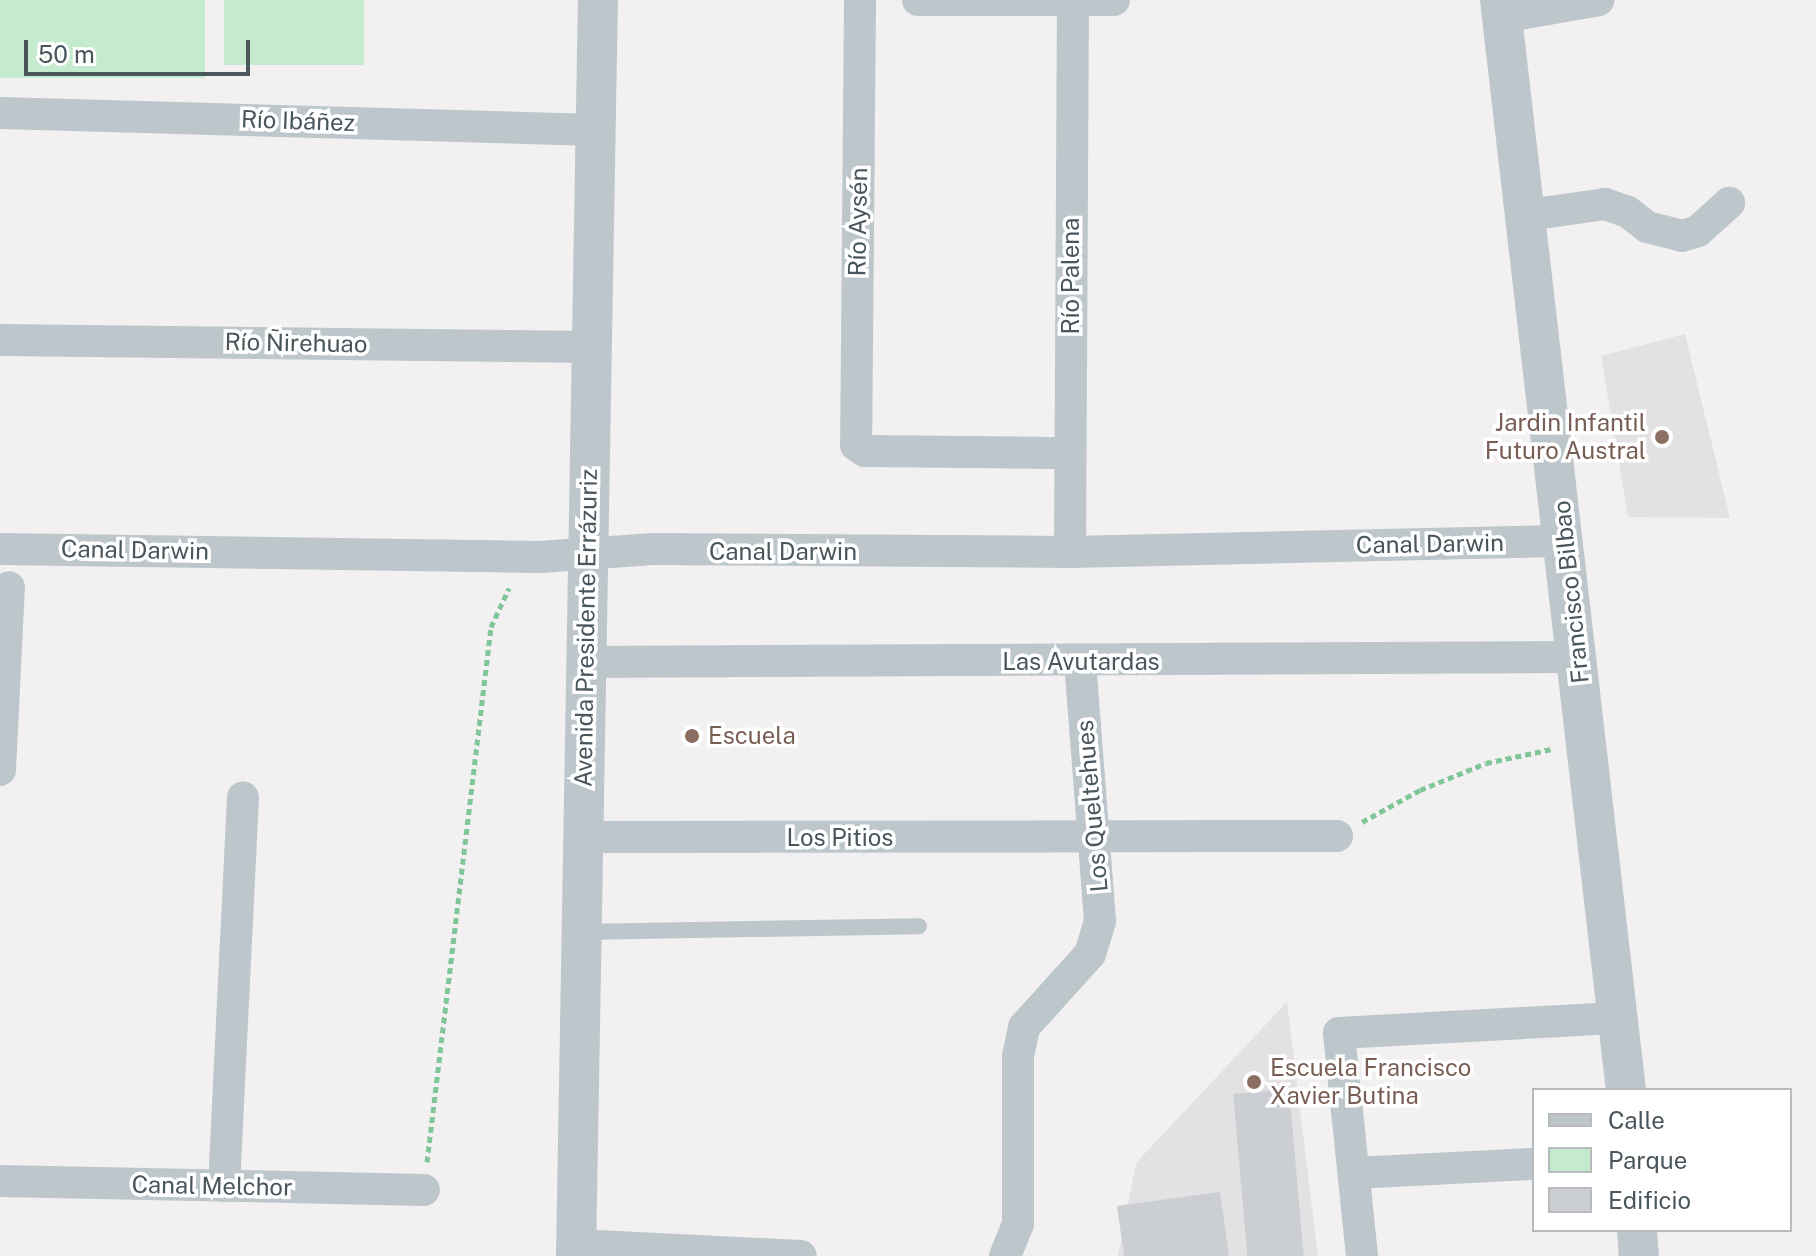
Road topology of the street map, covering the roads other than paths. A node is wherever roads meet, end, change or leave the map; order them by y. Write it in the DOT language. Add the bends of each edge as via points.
graph roads {
  1 [pos="598,0"];
  2 [pos="860,0"];
  3 [pos="918,0"];
  4 [pos="1073,0"];
  5 [pos="1114,0"];
  6 [pos="1599,0"];
  7 [pos="1501,9"];
  8 [pos="0,113"];
  9 [pos="596,130"];
  10 [pos="1729,203"];
  11 [pos="1528,215"];
  12 [pos="0,340"];
  13 [pos="592,347"];
  14 [pos="1070,453"];
  15 [pos="1565,541"];
  16 [pos="0,549"];
  17 [pos="1070,552"];
  18 [pos="588,554"];
  19 [pos="9,587"];
  20 [pos="1577,657"];
  21 [pos="586,662"];
  22 [pos="1080,663"];
  23 [pos="0,770"];
  24 [pos="243,797"];
  25 [pos="1337,836"];
  26 [pos="582,837"];
  27 [pos="1097,839"];
  28 [pos="919,926"];
  29 [pos="583,932"];
  30 [pos="1620,1018"];
  31 [pos="1626,1088"];
  32 [pos="1532,1164"];
  33 [pos="1354,1173"];
  34 [pos="0,1181"];
  35 [pos="224,1186"];
  36 [pos="424,1190"];
  37 [pos="1637,1232"];
  38 [pos="576,1251"];
  39 [pos="801,1256"];
  40 [pos="1005,1256"];
  41 [pos="1362,1256"];
  42 [pos="1639,1256"];
  1 -- 9 [label="street, Avenida Presidente Errázuriz"];
  2 -- 14 [label="street, Río Aysén" via="856,445 865,451"];
  3 -- 4 [label="street"];
  4 -- 5 [label="street"];
  4 -- 14 [label="street, Río Palena"];
  6 -- 7 [label="street"];
  7 -- 11 [label="street, Francisco Bilbao"];
  8 -- 9 [label="street, Río Ibáñez"];
  9 -- 13 [label="street, Avenida Presidente Errázuriz"];
  10 -- 11 [label="street" via="1698,231 1682,236 1647,227 1628,212 1605,204"];
  11 -- 15 [label="street, Francisco Bilbao"];
  12 -- 13 [label="street, Río Ñirehuao"];
  13 -- 18 [label="street, Avenida Presidente Errázuriz"];
  14 -- 17 [label="street, Río Palena"];
  15 -- 17 [label="street, Canal Darwin"];
  15 -- 20 [label="street, Francisco Bilbao"];
  16 -- 18 [label="street, Canal Darwin"];
  17 -- 18 [label="street, Canal Darwin" via="654,549"];
  18 -- 21 [label="street, Avenida Presidente Errázuriz"];
  19 -- 23 [label="street"];
  20 -- 22 [label="street, Las Avutardas"];
  20 -- 30 [label="street, Francisco Bilbao"];
  21 -- 22 [label="street, Las Avutardas"];
  21 -- 26 [label="street, Avenida Presidente Errázuriz"];
  22 -- 27 [label="street, Los Queltehues"];
  24 -- 35 [label="street"];
  25 -- 27 [label="street, Los Pitios"];
  26 -- 27 [label="street, Los Pitios"];
  26 -- 29 [label="street, Avenida Presidente Errázuriz"];
  27 -- 40 [label="street, Los Queltehues" via="1100,921 1090,954 1024,1027 1018,1056 1018,1224"];
  28 -- 29 [label="lane"];
  29 -- 38 [label="street, Avenida Presidente Errázuriz"];
  30 -- 31 [label="street, Francisco Bilbao"];
  30 -- 33 [label="street" via="1339,1033"];
  32 -- 33 [label="street"];
  33 -- 41 [label="street"];
  34 -- 35 [label="street, Canal Melchor"];
  35 -- 36 [label="street, Canal Melchor"];
  37 -- 42 [label="street"];
  38 -- 39 [label="street"];
}
